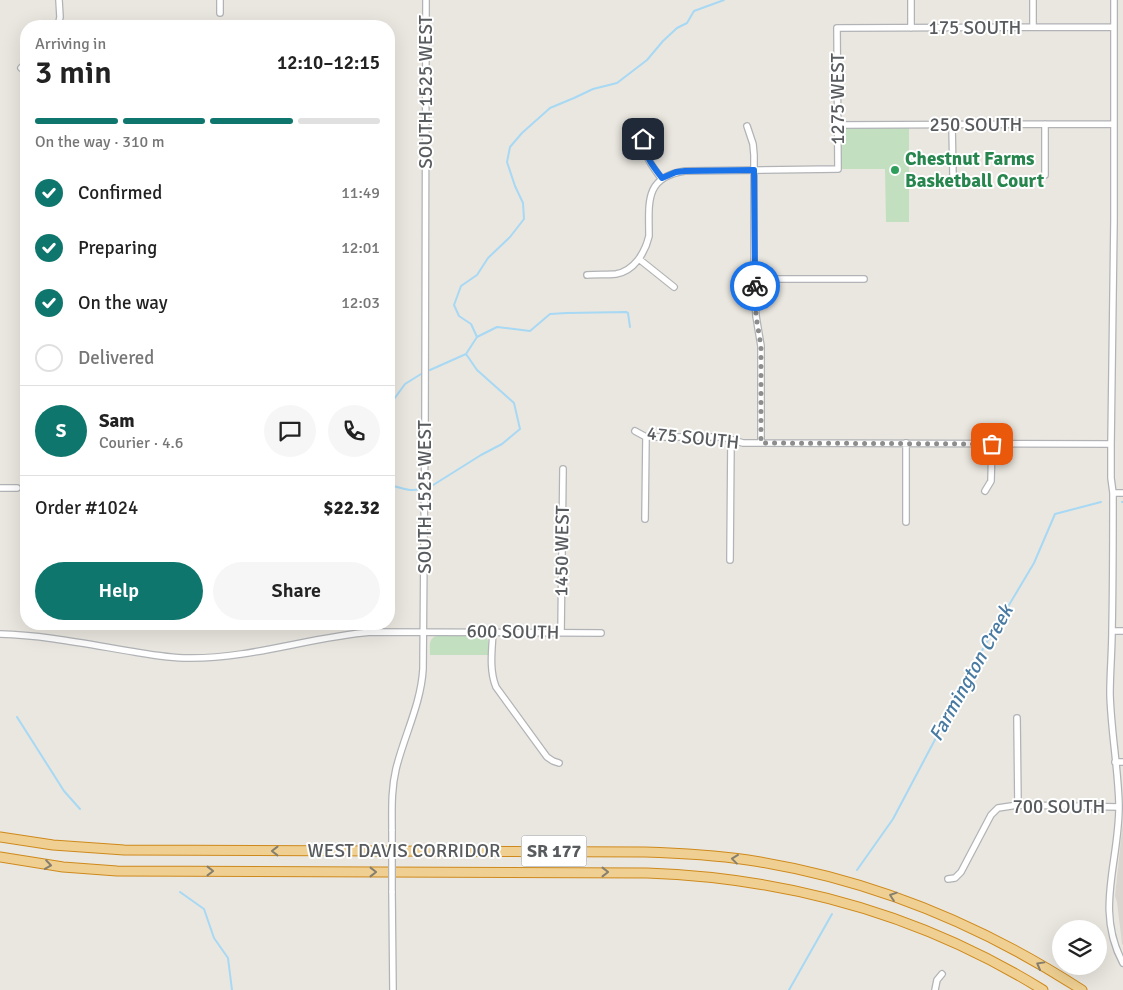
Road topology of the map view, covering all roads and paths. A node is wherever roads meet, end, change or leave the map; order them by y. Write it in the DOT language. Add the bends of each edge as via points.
graph roads {
  1 [pos="60,0"];
  2 [pos="220,0"];
  3 [pos="426,0"];
  4 [pos="911,0"];
  5 [pos="1033,0"];
  6 [pos="1114,0"];
  7 [pos="220,13"];
  8 [pos="59,20"];
  9 [pos="1033,27"];
  10 [pos="1113,27"];
  11 [pos="837,28"];
  12 [pos="911,28"];
  13 [pos="1045,124"];
  14 [pos="1113,124"];
  15 [pos="838,125"];
  16 [pos="952,125"];
  17 [pos="747,126"];
  18 [pos="644,128"];
  19 [pos="754,170"];
  20 [pos="1045,175"];
  21 [pos="953,176"];
  22 [pos="662,178"];
  23 [pos="639,259"];
  24 [pos="587,275"];
  25 [pos="754,279"];
  26 [pos="864,279"];
  27 [pos="674,287"];
  28 [pos="635,431"];
  29 [pos="646,436"];
  30 [pos="731,440"];
  31 [pos="761,443"];
  32 [pos="906,443"];
  33 [pos="992,444"];
  34 [pos="1111,444"];
  35 [pos="563,469"];
  36 [pos="0,488"];
  37 [pos="17,488"];
  38 [pos="984,491"];
  39 [pos="1113,493"];
  40 [pos="1123,493"];
  41 [pos="645,519"];
  42 [pos="906,522"];
  43 [pos="730,560"];
  44 [pos="424,631"];
  45 [pos="1112,631"];
  46 [pos="1123,631"];
  47 [pos="493,632"];
  48 [pos="561,633"];
  49 [pos="602,633"];
  50 [pos="0,634"];
  51 [pos="1017,718"];
  52 [pos="1115,762"];
  53 [pos="1123,762"];
  54 [pos="560,763"];
  55 [pos="1018,805"];
  56 [pos="1119,808"];
  57 [pos="0,837"];
  58 [pos="0,857"];
  59 [pos="948,879"];
  60 [pos="1123,963"];
  61 [pos="942,974"];
  62 [pos="392,990"];
  63 [pos="935,990"];
  64 [pos="1043,990"];
  65 [pos="1082,990"];
  1 -- 8 [label="street"];
  2 -- 7 [label="street"];
  3 -- 44 [label="street, SOUTH 1525 WEST"];
  4 -- 12 [label="street"];
  5 -- 9 [label="street"];
  6 -- 10 [label="street"];
  9 -- 10 [label="street, 175 SOUTH"];
  9 -- 12 [label="street, 175 SOUTH"];
  10 -- 14 [label="street"];
  11 -- 12 [label="street, 175 SOUTH"];
  11 -- 15 [label="street, 1275 WEST"];
  13 -- 14 [label="street, 250 SOUTH"];
  13 -- 16 [label="street, 250 SOUTH"];
  13 -- 20 [label="street"];
  14 -- 34 [label="street"];
  15 -- 16 [label="street, 250 SOUTH"];
  15 -- 19 [label="street, 1275 WEST" via="838,169"];
  16 -- 21 [label="street"];
  17 -- 19 [label="street" via="753,144"];
  18 -- 22 [label="street" via="644,149"];
  19 -- 22 [label="street" via="685,171"];
  19 -- 25 [label="street"];
  22 -- 23 [label="street" via="650,199 649,236"];
  23 -- 24 [label="street" via="619,274"];
  23 -- 27 [label="street"];
  25 -- 26 [label="street"];
  25 -- 31 [label="street" via="761,346"];
  28 -- 29 [label="street, 475 SOUTH"];
  29 -- 30 [label="street, 475 SOUTH" via="723,437"];
  29 -- 41 [label="street"];
  30 -- 31 [label="street, 475 SOUTH"];
  30 -- 43 [label="street"];
  31 -- 32 [label="street, 475 SOUTH"];
  32 -- 33 [label="street, 475 SOUTH"];
  32 -- 42 [label="street"];
  33 -- 34 [label="street, 475 SOUTH"];
  33 -- 38 [label="street" via="991,481"];
  34 -- 39 [label="street"];
  35 -- 48 [label="street, 1450 WEST"];
  36 -- 37 [label="street"];
  39 -- 40 [label="street"];
  39 -- 45 [label="street"];
  44 -- 47 [label="street, 600 SOUTH"];
  44 -- 50 [label="street, 600 SOUTH" via="362,633 200,658"];
  44 -- 62 [label="street, SOUTH 1525 WEST, bridge" via="421,687 395,775 392,798"];
  45 -- 46 [label="street"];
  45 -- 52 [label="street" via="1110,695"];
  47 -- 48 [label="street, 600 SOUTH"];
  47 -- 54 [label="street" via="496,686 547,757"];
  48 -- 49 [label="street, 600 SOUTH"];
  51 -- 55 [label="street"];
  52 -- 53 [label="street"];
  52 -- 56 [label="street"];
  55 -- 56 [label="street, 700 SOUTH"];
  55 -- 59 [label="street, 700 SOUTH" via="998,808 991,815 961,872"];
  56 -- 60 [label="street" via="1108,908 1112,936"];
  65 -- 57 [label="highway, WEST DAVIS CORRIDOR / SR 177, one-way" via="991,938 918,905 832,878 748,860 645,852 124,850 61,846"];
  58 -- 64 [label="highway, WEST DAVIS CORRIDOR / SR 177, one-way" via="117,871 647,872 720,878 807,893 887,916 966,948"];
  61 -- 63 [label="street"];
}
